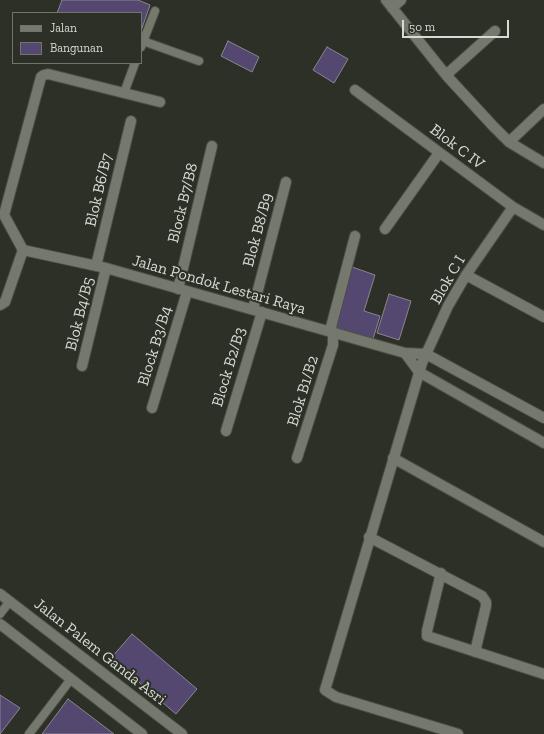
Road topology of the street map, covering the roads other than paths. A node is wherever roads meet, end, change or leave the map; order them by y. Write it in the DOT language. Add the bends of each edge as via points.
graph roads {
  1 [pos="401,0"];
  2 [pos="389,4"];
  3 [pos="155,11"];
  4 [pos="495,32"];
  5 [pos="142,44"];
  6 [pos="199,61"];
  7 [pos="135,64"];
  8 [pos="446,75"];
  9 [pos="355,90"];
  10 [pos="124,93"];
  11 [pos="160,102"];
  12 [pos="544,109"];
  13 [pos="131,121"];
  14 [pos="509,142"];
  15 [pos="212,146"];
  16 [pos="439,153"];
  17 [pos="544,163"];
  18 [pos="286,182"];
  19 [pos="513,207"];
  20 [pos="2,215"];
  21 [pos="544,225"];
  22 [pos="385,229"];
  23 [pos="355,236"];
  24 [pos="23,250"];
  25 [pos="101,267"];
  26 [pos="466,276"];
  27 [pos="182,291"];
  28 [pos="0,305"];
  29 [pos="257,311"];
  30 [pos="544,317"];
  31 [pos="333,333"];
  32 [pos="405,353"];
  33 [pos="426,354"];
  34 [pos="82,366"];
  35 [pos="419,372"];
  36 [pos="152,408"];
  37 [pos="544,418"];
  38 [pos="226,431"];
  39 [pos="544,443"];
  40 [pos="297,458"];
  41 [pos="393,458"];
  42 [pos="369,537"];
  43 [pos="544,542"];
  44 [pos="441,573"];
  45 [pos="0,594"];
  46 [pos="10,601"];
  47 [pos="0,614"];
  48 [pos="0,624"];
  49 [pos="475,652"];
  50 [pos="544,674"];
  51 [pos="71,679"];
  52 [pos="29,734"];
  53 [pos="142,734"];
  54 [pos="182,734"];
  55 [pos="458,734"];
  1 -- 2 [label="street"];
  2 -- 8 [label="street"];
  3 -- 5 [label="lane"];
  4 -- 8 [label="street"];
  5 -- 6 [label="lane"];
  7 -- 10 [label="lane"];
  8 -- 14 [label="street"];
  9 -- 16 [label="street, Blok C IV"];
  10 -- 11 [label="street"];
  10 -- 20 [label="street" via="48,74 41,77"];
  12 -- 14 [label="street"];
  13 -- 25 [label="street, Blok B6/B7"];
  14 -- 17 [label="street"];
  15 -- 27 [label="street, Block B7/B8"];
  16 -- 19 [label="street, Blok C IV"];
  16 -- 22 [label="street"];
  18 -- 29 [label="street, Blok B8/B9"];
  19 -- 21 [label="street, Blok C IV"];
  19 -- 26 [label="street, Blok C I"];
  20 -- 24 [label="street"];
  23 -- 31 [label="street, Blok B1/B2" via="331,327"];
  24 -- 25 [label="street, Jalan Pondok Lestari Raya"];
  24 -- 28 [label="street" via="5,302"];
  25 -- 27 [label="street, Jalan Pondok Lestari Raya"];
  25 -- 34 [label="street, Blok B4/B5"];
  26 -- 30 [label="street"];
  26 -- 33 [label="street, Blok C I" via="448,306"];
  27 -- 29 [label="street, Jalan Pondok Lestari Raya"];
  27 -- 36 [label="street, Block B3/B4"];
  29 -- 31 [label="street, Jalan Pondok Lestari Raya"];
  29 -- 38 [label="street, Block B2/B3"];
  31 -- 32 [label="street, Jalan Pondok Lestari Raya"];
  31 -- 40 [label="street, Blok B1/B2" via="333,345"];
  32 -- 33 [label="street, Jalan Pondok Lestari Raya"];
  32 -- 35 [label="street"];
  33 -- 35 [label="street, Blok C I"];
  33 -- 37 [label="street, Jalan Pondok Lestari Raya"];
  35 -- 39 [label="street"];
  35 -- 41 [label="street, Blok C I"];
  41 -- 42 [label="street, Blok C I"];
  41 -- 43 [label="street"];
  42 -- 44 [label="street"];
  42 -- 55 [label="street, Blok C I" via="325,690 336,697"];
  44 -- 49 [label="street" via="478,593 486,602"];
  44 -- 49 [label="street" via="426,631 428,636"];
  45 -- 46 [label="street, Jalan Palem Ganda Asri"];
  46 -- 47 [label="lane"];
  46 -- 54 [label="street, Jalan Palem Ganda Asri"];
  48 -- 51 [label="street"];
  49 -- 50 [label="street"];
  51 -- 52 [label="lane"];
  51 -- 53 [label="street"];
}
